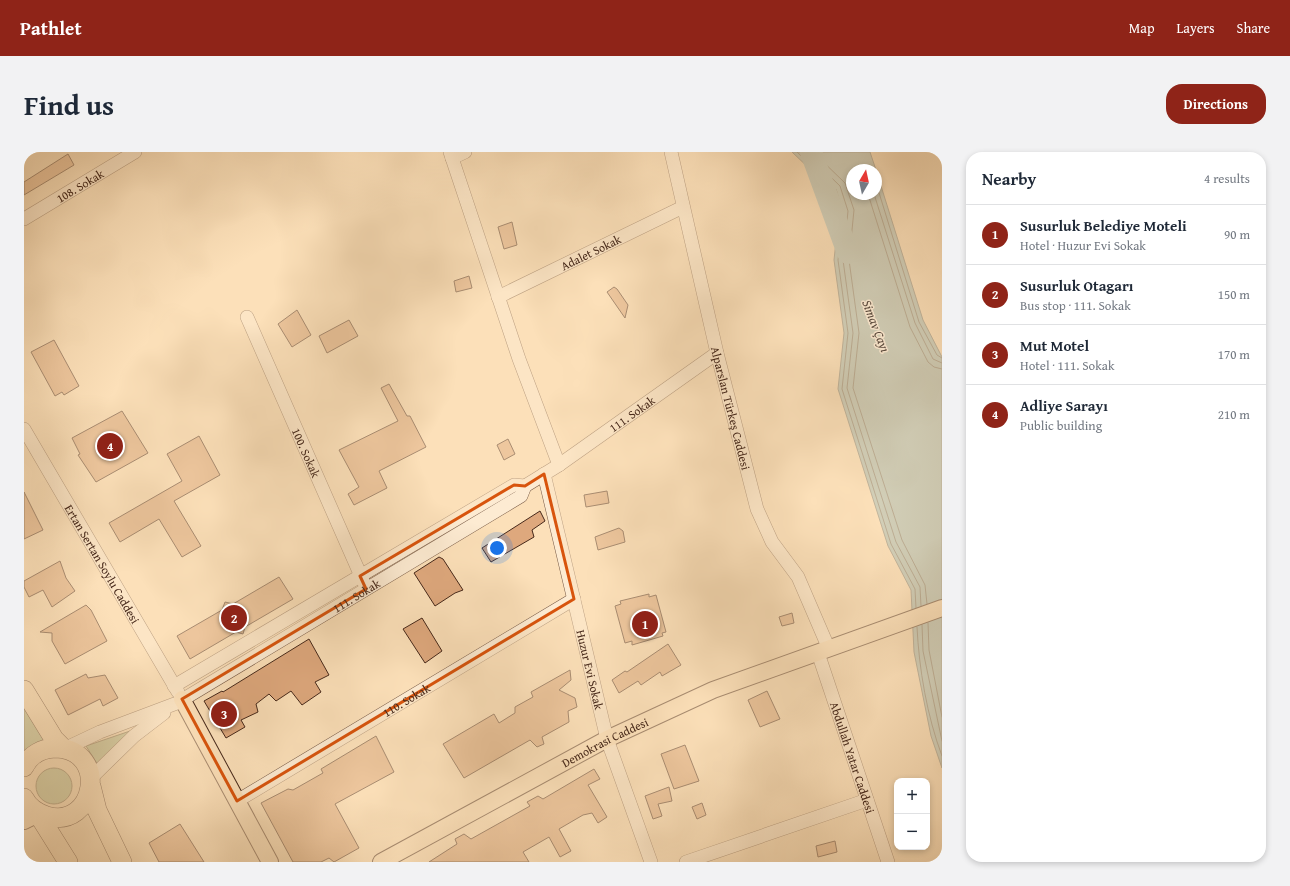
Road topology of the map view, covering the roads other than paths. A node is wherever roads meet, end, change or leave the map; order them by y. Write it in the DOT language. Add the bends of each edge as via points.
graph roads {
  1 [pos="135,152"];
  2 [pos="464,152"];
  3 [pos="671,152"];
  4 [pos="451,155"];
  5 [pos="683,207"];
  6 [pos="24,219"];
  7 [pos="498,297"];
  8 [pos="247,317"];
  9 [pos="717,353"];
  10 [pos="24,429"];
  11 [pos="559,465"];
  12 [pos="544,474"];
  13 [pos="525,486"];
  14 [pos="360,576"];
  15 [pos="366,589"];
  16 [pos="574,598"];
  17 [pos="942,608"];
  18 [pos="829,649"];
  19 [pos="24,690"];
  20 [pos="178,696"];
  21 [pos="607,739"];
  22 [pos="64,748"];
  23 [pos="24,767"];
  24 [pos="91,782"];
  25 [pos="24,798"];
  26 [pos="867,800"];
  27 [pos="237,801"];
  28 [pos="31,817"];
  29 [pos="68,862"];
  30 [pos="122,862"];
  31 [pos="270,862"];
  32 [pos="381,862"];
  33 [pos="650,862"];
  34 [pos="686,862"];
  35 [pos="888,862"];
  1 -- 6 [label="street, 108. Sokak"];
  2 -- 4 [label="street"];
  3 -- 5 [label="street, Alparslan Türkeş Caddesi"];
  4 -- 7 [label="street"];
  5 -- 7 [label="street, Adalet Sokak"];
  5 -- 9 [label="street, Alparslan Türkeş Caddesi"];
  7 -- 11 [label="street"];
  8 -- 14 [label="street, 100. Sokak"];
  9 -- 11 [label="street, 111. Sokak"];
  9 -- 18 [label="street, Alparslan Türkeş Caddesi" via="756,509 772,542 798,577"];
  10 -- 20 [label="street, Ertan Sertan Soylu Caddesi"];
  11 -- 12 [label="street, 111. Sokak"];
  12 -- 13 [label="street, 111. Sokak"];
  12 -- 16 [label="street, Huzur Evi Sokak"];
  13 -- 14 [label="street, 111. Sokak" via="514,485"];
  13 -- 15 [label="street, 111. Sokak" via="521,496"];
  14 -- 15 [label="street, 100. Sokak"];
  14 -- 20 [label="street, 111. Sokak"];
  15 -- 20 [label="street, 111. Sokak"];
  16 -- 21 [label="street, Huzur Evi Sokak"];
  16 -- 27 [label="street, 110. Sokak"];
  17 -- 18 [label="main road, Demokrasi Caddesi"];
  18 -- 21 [label="main road, Demokrasi Caddesi" via="713,690"];
  18 -- 26 [label="street, Abdullah Yatar Caddesi"];
  19 -- 22 [label="highway" via="54,739"];
  20 -- 22 [label="street"];
  20 -- 24 [label="street" via="134,736"];
  20 -- 27 [label="main road"];
  21 -- 32 [label="main road, Demokrasi Caddesi"];
  21 -- 33 [label="street, Huzur Evi Sokak"];
  22 -- 23 [label="highway" via="39,751"];
  22 -- 24 [label="highway" via="82,759"];
  24 -- 28 [label="highway" via="84,804 76,812 65,817"];
  24 -- 30 [label="highway" via="97,810"];
  25 -- 28 [label="highway" via="31,808"];
  26 -- 34 [label="street"];
  26 -- 35 [label="street, Abdullah Yatar Caddesi"];
  27 -- 31 [label="main road"];
  28 -- 29 [label="highway"];
}
